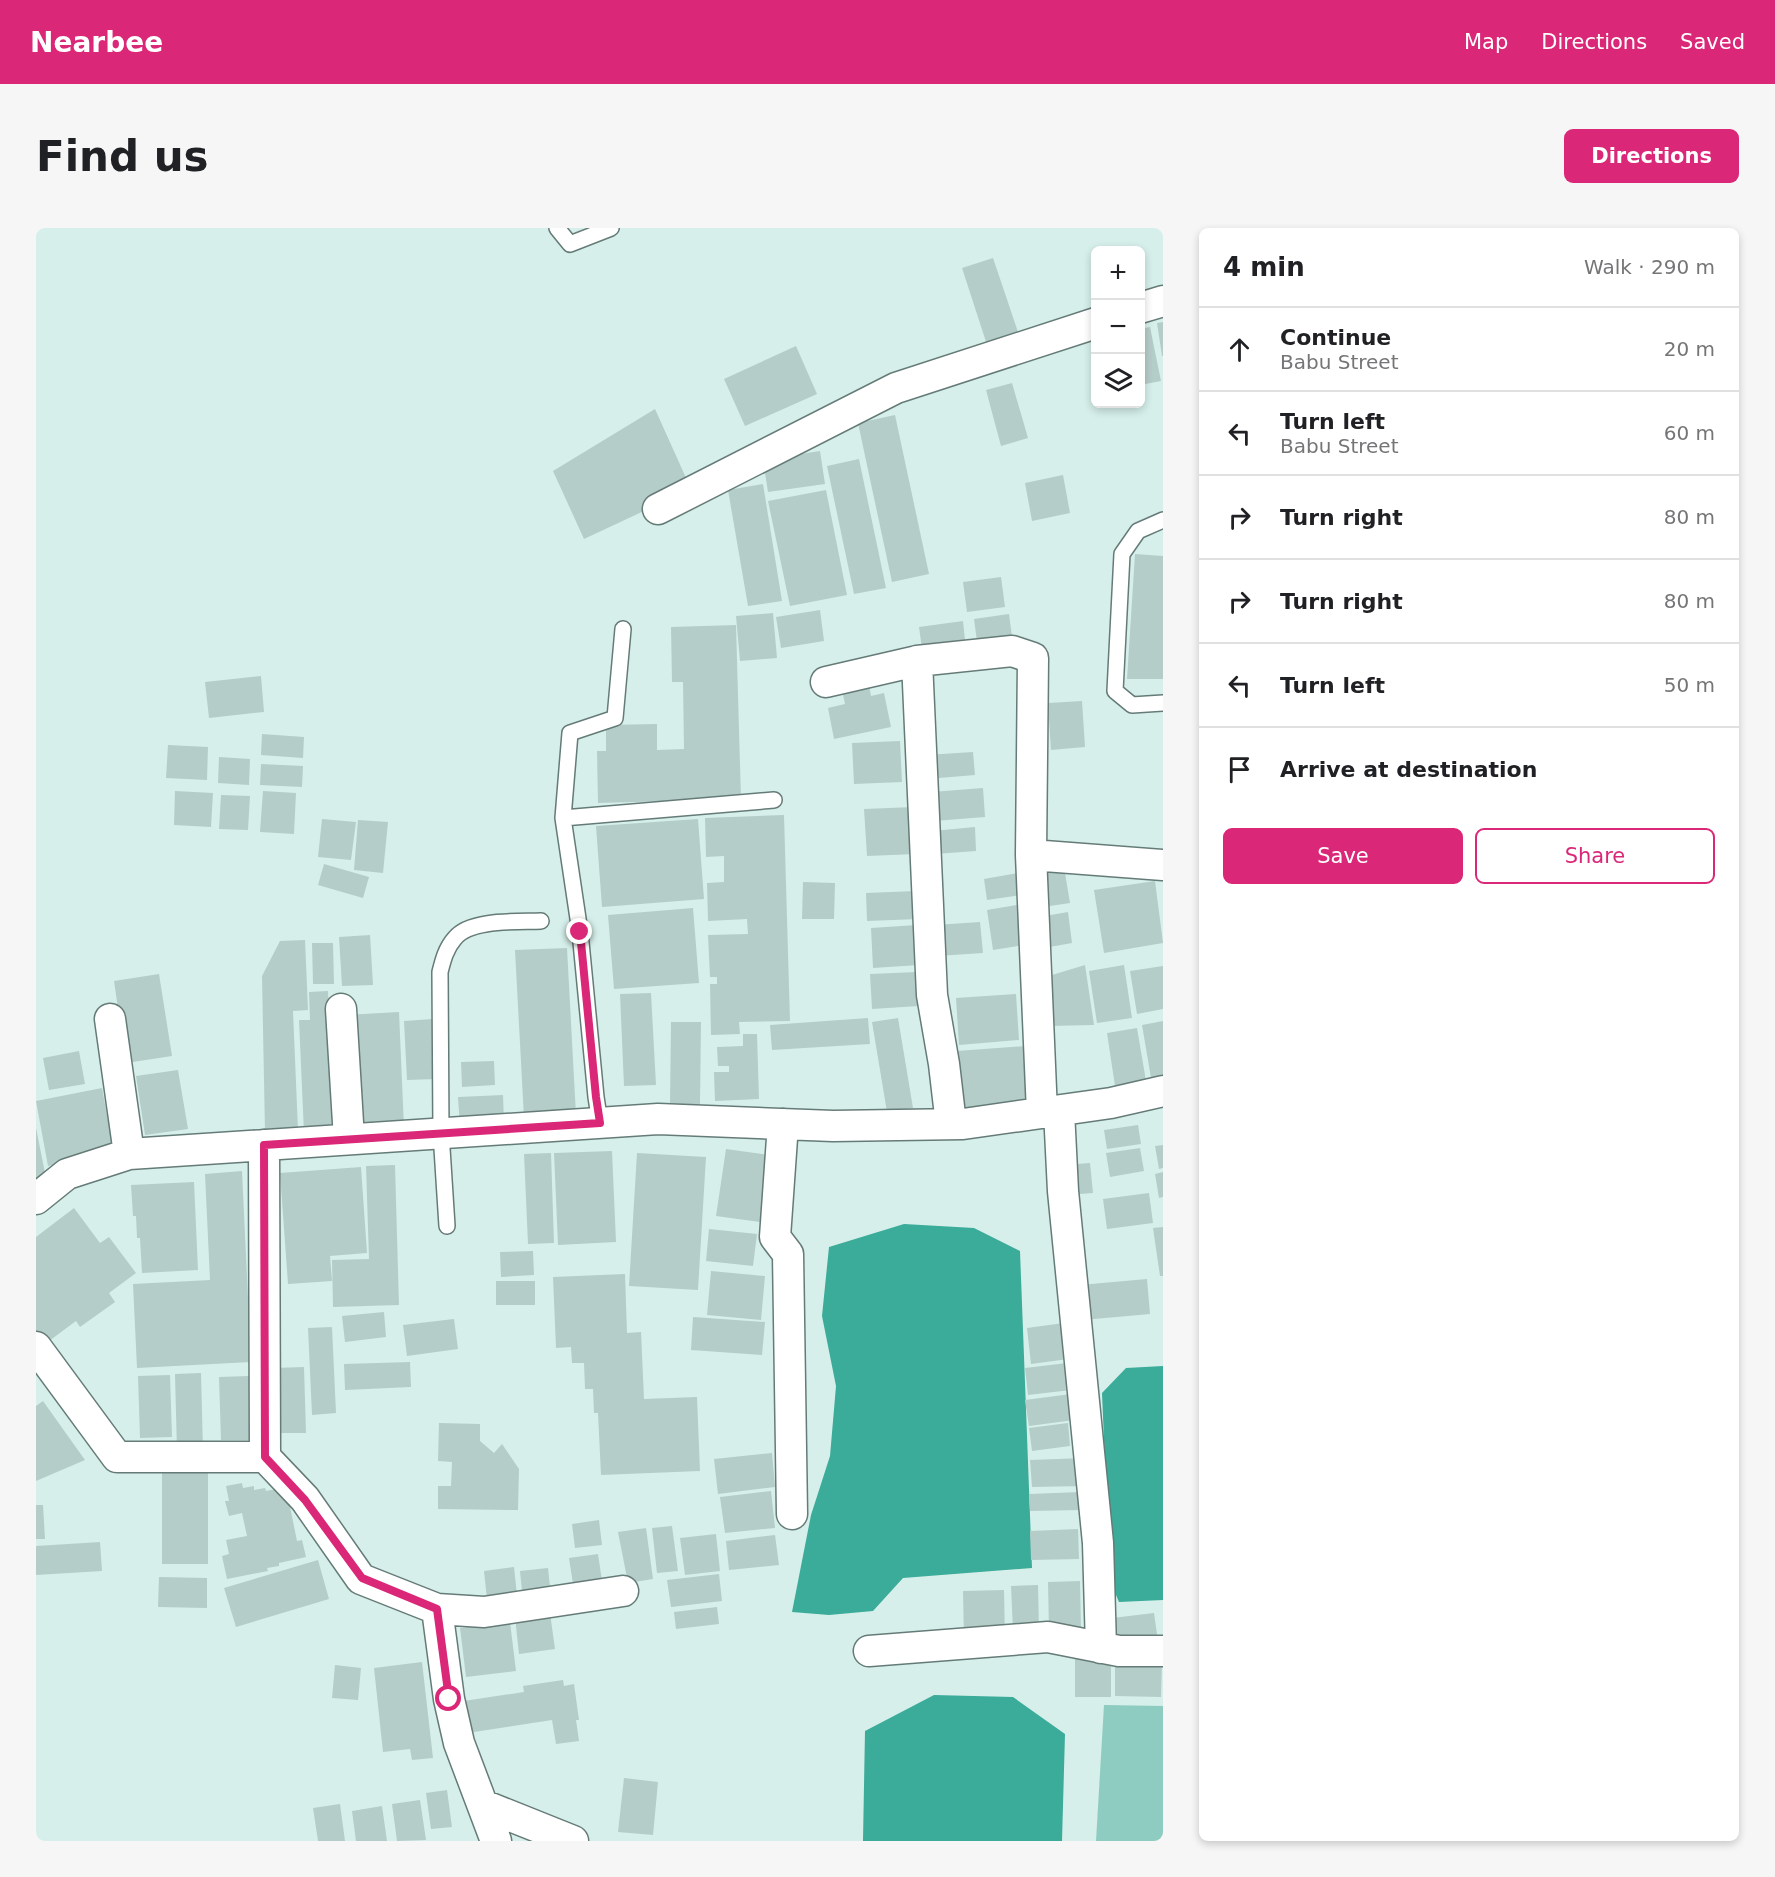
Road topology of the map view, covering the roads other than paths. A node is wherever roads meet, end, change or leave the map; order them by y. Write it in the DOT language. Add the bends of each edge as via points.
graph roads {
  1 [pos="557,228"];
  2 [pos="611,228"];
  3 [pos="1163,301"];
  4 [pos="1145,306"];
  5 [pos="1091,324"];
  6 [pos="658,509"];
  7 [pos="1163,520"];
  8 [pos="623,629"];
  9 [pos="917,661"];
  10 [pos="826,682"];
  11 [pos="1163,704"];
  12 [pos="774,800"];
  13 [pos="563,818"];
  14 [pos="1031,855"];
  15 [pos="1163,865"];
  16 [pos="541,921"];
  17 [pos="342,1009"];
  18 [pos="110,1019"];
  19 [pos="1163,1091"];
  20 [pos="1051,1112"];
  21 [pos="600,1123"];
  22 [pos="783,1124"];
  23 [pos="951,1124"];
  24 [pos="441,1133"];
  25 [pos="349,1139"];
  26 [pos="264,1145"];
  27 [pos="129,1154"];
  28 [pos="36,1199"];
  29 [pos="447,1226"];
  30 [pos="36,1347"];
  31 [pos="265,1457"];
  32 [pos="792,1514"];
  33 [pos="623,1591"];
  34 [pos="437,1609"];
  35 [pos="1101,1648"];
  36 [pos="869,1651"];
  37 [pos="1163,1651"];
  38 [pos="483,1805"];
  39 [pos="496,1841"];
  40 [pos="573,1841"];
  1 -- 2 [label="lane" via="570,244"];
  3 -- 4 [label="street"];
  5 -- 6 [label="street" via="896,388"];
  7 -- 11 [label="lane" via="1138,531 1122,554 1115,691 1132,705"];
  8 -- 13 [label="lane" via="615,718 570,734"];
  9 -- 10 [label="street"];
  9 -- 14 [label="street" via="1012,651 1033,658"];
  9 -- 23 [label="street" via="932,995"];
  12 -- 13 [label="lane"];
  13 -- 21 [label="lane" via="580,932"];
  14 -- 15 [label="street"];
  14 -- 20 [label="street"];
  16 -- 24 [label="lane" via="475,925 459,933 446,951 440,972"];
  17 -- 25 [label="street"];
  18 -- 27 [label="street"];
  19 -- 20 [label="street"];
  20 -- 23 [label="street"];
  20 -- 35 [label="street" via="1063,1191 1098,1543"];
  21 -- 22 [label="street" via="658,1119"];
  21 -- 24 [label="street"];
  22 -- 23 [label="street"];
  22 -- 32 [label="street" via="775,1237 788,1254"];
  24 -- 25 [label="street"];
  24 -- 29 [label="lane"];
  25 -- 26 [label="street"];
  26 -- 27 [label="street"];
  26 -- 31 [label="street"];
  27 -- 28 [label="street" via="67,1174"];
  30 -- 31 [label="street" via="117,1457"];
  31 -- 34 [label="street" via="305,1500 362,1578"];
  33 -- 34 [label="street" via="484,1611"];
  34 -- 38 [label="street" via="459,1743"];
  35 -- 36 [label="street" via="1048,1637"];
  35 -- 37 [label="street"];
  38 -- 39 [label="street"];
  38 -- 40 [label="street"];
}
